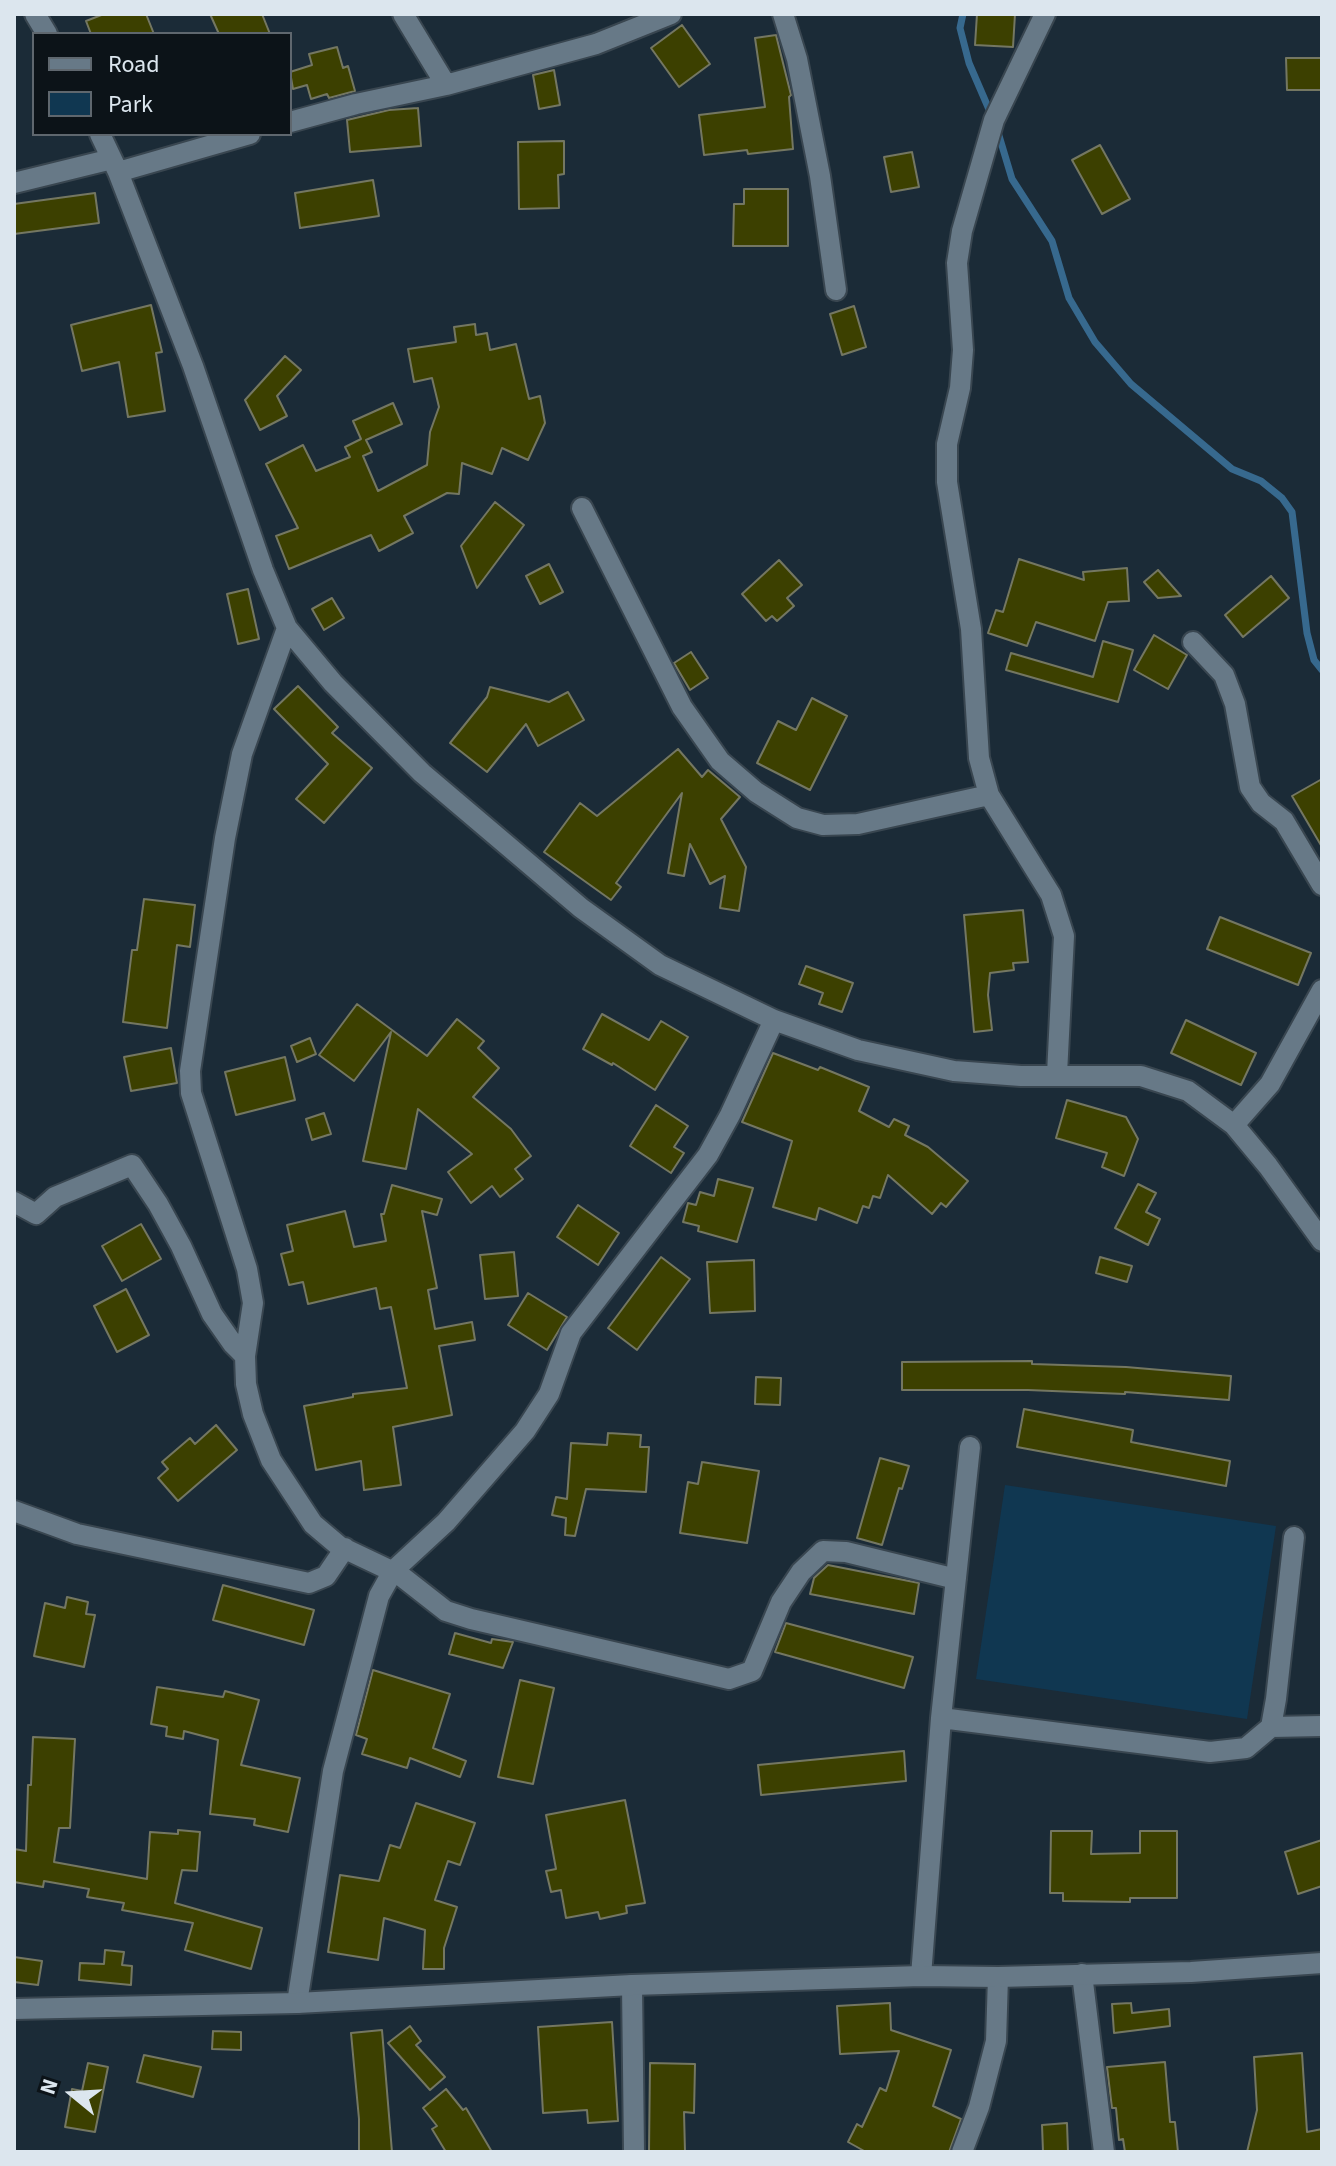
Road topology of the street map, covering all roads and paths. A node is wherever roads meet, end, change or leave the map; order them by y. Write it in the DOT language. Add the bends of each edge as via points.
graph roads {
  1 [pos="35,14"];
  2 [pos="403,14"];
  3 [pos="671,14"];
  4 [pos="783,14"];
  5 [pos="1045,14"];
  6 [pos="46,32"];
  7 [pos="446,85"];
  8 [pos="292,121"];
  9 [pos="101,136"];
  10 [pos="242,136"];
  11 [pos="115,166"];
  12 [pos="14,183"];
  13 [pos="836,290"];
  14 [pos="582,508"];
  15 [pos="287,628"];
  16 [pos="1193,642"];
  17 [pos="989,795"];
  18 [pos="1322,885"];
  19 [pos="1322,990"];
  20 [pos="774,1020"];
  21 [pos="1057,1074"];
  22 [pos="1234,1125"];
  23 [pos="14,1202"];
  24 [pos="1322,1241"];
  25 [pos="245,1356"];
  26 [pos="970,1447"];
  27 [pos="14,1511"];
  28 [pos="1294,1537"];
  29 [pos="345,1548"];
  30 [pos="393,1571"];
  31 [pos="956,1579"];
  32 [pos="941,1718"];
  33 [pos="1322,1726"];
  34 [pos="1271,1727"];
  35 [pos="1322,1963"];
  36 [pos="1082,1974"];
  37 [pos="921,1976"];
  38 [pos="998,1977"];
  39 [pos="632,1985"];
  40 [pos="297,2003"];
  41 [pos="14,2009"];
  42 [pos="634,2152"];
  43 [pos="962,2152"];
  44 [pos="1104,2152"];
  1 -- 6 [label="street"];
  2 -- 7 [label="street"];
  3 -- 7 [label="street" via="596,44"];
  4 -- 13 [label="street" via="820,176"];
  5 -- 17 [label="street" via="994,120 957,263 963,350 947,444 947,482 971,629 979,758"];
  7 -- 8 [label="street"];
  9 -- 11 [label="street"];
  10 -- 11 [label="street"];
  11 -- 12 [label="street"];
  11 -- 15 [label="street"];
  14 -- 17 [label="street" via="682,707 720,761 756,792 797,818 823,825 858,824"];
  15 -- 20 [label="street" via="422,773 581,908 660,965"];
  15 -- 25 [label="street" via="242,754 190,1071 191,1093 247,1269 253,1303"];
  16 -- 18 [label="street" via="1224,675 1235,704 1250,787 1284,821"];
  17 -- 21 [label="street" via="1051,895 1064,936"];
  19 -- 22 [label="street" via="1270,1084"];
  20 -- 21 [label="street" via="858,1050 954,1071"];
  20 -- 30 [label="street" via="708,1155 571,1333 549,1394 525,1431 446,1522"];
  21 -- 22 [label="street" via="1141,1076 1188,1091"];
  22 -- 24 [label="street"];
  23 -- 25 [label="street" via="36,1214 55,1197 132,1165 181,1246 212,1314"];
  25 -- 29 [label="street" via="253,1414 271,1460 313,1524"];
  26 -- 31 [label="street"];
  27 -- 29 [label="street" via="77,1534 309,1583 326,1576"];
  28 -- 34 [label="street"];
  29 -- 30 [label="street"];
  30 -- 31 [label="street" via="458,1615 729,1679 752,1671 781,1602 823,1551"];
  30 -- 40 [label="street" via="369,1627 333,1771"];
  31 -- 32 [label="street"];
  32 -- 34 [label="street" via="1210,1752 1246,1748"];
  32 -- 37 [label="street"];
  33 -- 34 [label="street"];
  35 -- 36 [label="street"];
  36 -- 38 [label="street"];
  36 -- 44 [label="street"];
  37 -- 38 [label="street"];
  37 -- 39 [label="street"];
  38 -- 43 [label="street" via="996,2041"];
  39 -- 40 [label="street"];
  39 -- 42 [label="street"];
  40 -- 41 [label="street"];
}
